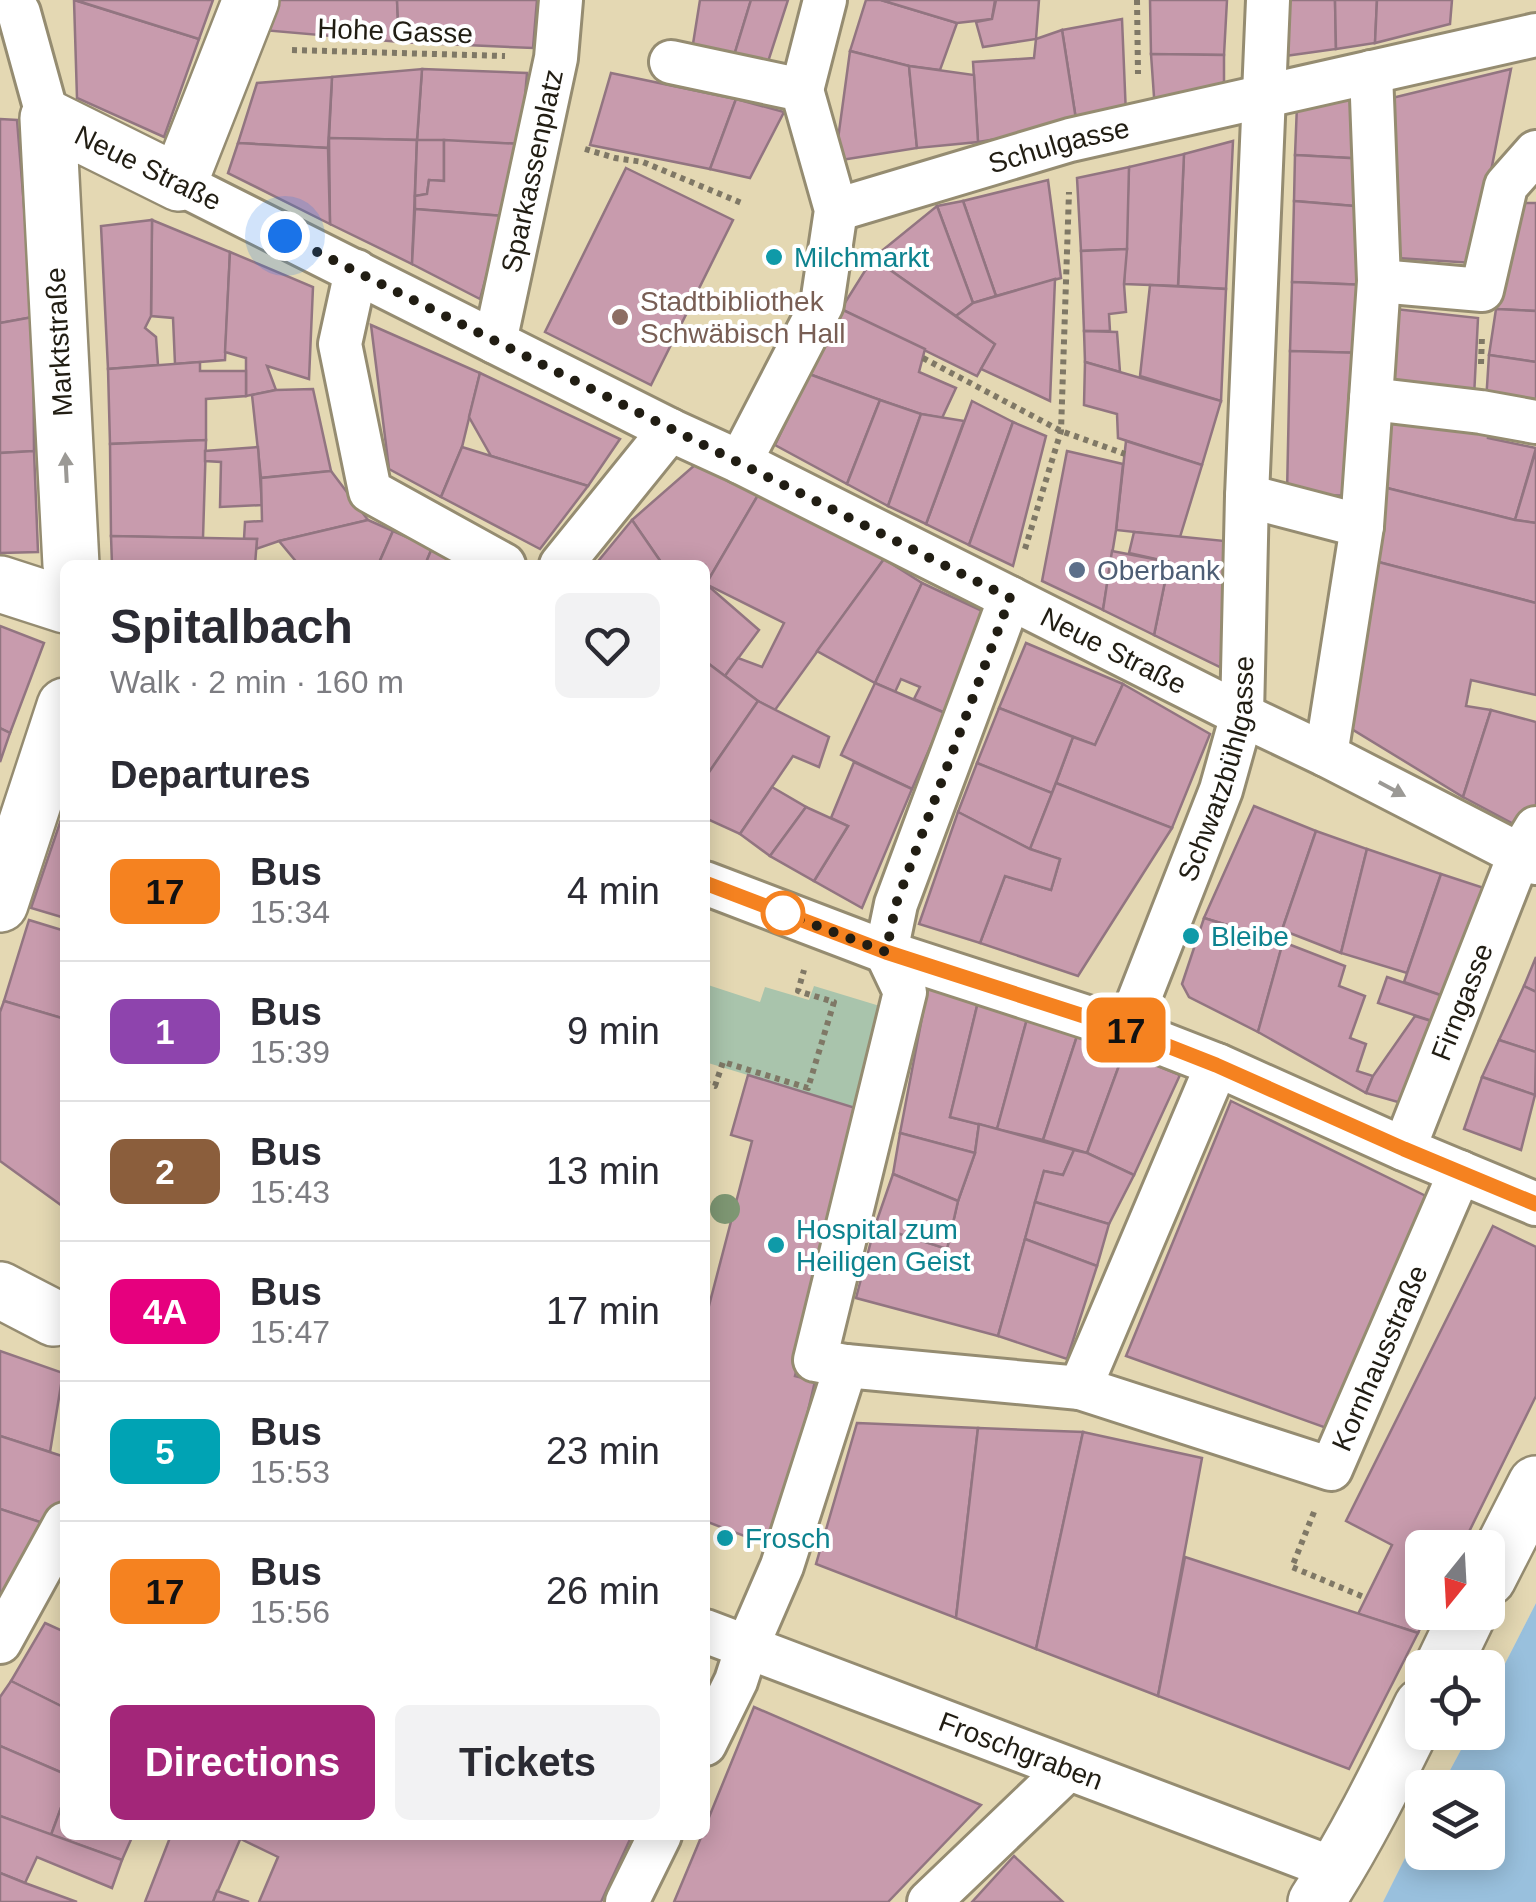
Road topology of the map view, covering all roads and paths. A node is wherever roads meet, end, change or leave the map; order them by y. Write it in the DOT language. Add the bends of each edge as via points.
graph roads {
  1 [pos="561,0"];
  2 [pos="825,0"];
  3 [pos="1137,0"];
  4 [pos="1268,0"];
  5 [pos="17,4"];
  6 [pos="242,24"];
  7 [pos="1536,35"];
  8 [pos="556,58"];
  9 [pos="671,62"];
  10 [pos="1372,72"];
  11 [pos="802,90"];
  12 [pos="1263,96"];
  13 [pos="48,118"];
  14 [pos="1139,124"];
  15 [pos="1070,140"];
  16 [pos="1536,152"];
  17 [pos="614,158"];
  18 [pos="180,183"];
  19 [pos="744,204"];
  20 [pos="836,210"];
  21 [pos="356,271"];
  22 [pos="1379,281"];
  23 [pos="1482,290"];
  24 [pos="495,342"];
  25 [pos="923,358"];
  26 [pos="1371,399"];
  27 [pos="1480,412"];
  28 [pos="1536,422"];
  29 [pos="670,430"];
  30 [pos="1061,431"];
  31 [pos="1125,454"];
  32 [pos="740,462"];
  33 [pos="1247,496"];
  34 [pos="1362,526"];
  35 [pos="71,560"];
  36 [pos="495,560"];
  37 [pos="565,560"];
  38 [pos="0,584"];
  39 [pos="1010,598"];
  40 [pos="60,603"];
  41 [pos="1242,714"];
  42 [pos="60,721"];
  43 [pos="1326,755"];
  44 [pos="1530,849"];
  45 [pos="710,885"];
  46 [pos="0,904"];
  47 [pos="886,952"];
  48 [pos="798,990"];
  49 [pos="1127,1030"];
  50 [pos="1216,1065"];
  51 [pos="710,1084"];
  52 [pos="1404,1149"];
  53 [pos="1460,1172"];
  54 [pos="1536,1204"];
  55 [pos="0,1290"];
  56 [pos="59,1321"];
  57 [pos="846,1366"];
  58 [pos="1080,1388"];
  59 [pos="1331,1469"];
  60 [pos="1536,1484"];
  61 [pos="60,1533"];
  62 [pos="1505,1545"];
  63 [pos="1366,1598"];
  64 [pos="710,1633"];
  65 [pos="0,1642"];
  66 [pos="747,1647"];
  67 [pos="710,1734"];
  68 [pos="1405,1741"];
  69 [pos="1068,1769"];
  70 [pos="658,1840"];
  71 [pos="1326,1886"];
  72 [pos="627,1902"];
  73 [pos="930,1902"];
  1 -- 8 [label="street, Sparkassenplatz"];
  2 -- 11 [label="street"];
  3 -- 14 [label="path"];
  4 -- 12 [label="street, Schwatzbühlgasse"];
  5 -- 13 [label="street"];
  6 -- 8 [label="path, Hohe Gasse"];
  6 -- 18 [label="street"];
  7 -- 10 [label="street, Schulgasse"];
  8 -- 24 [label="street, Sparkassenplatz"];
  9 -- 11 [label="street"];
  10 -- 12 [label="street, Schulgasse"];
  10 -- 22 [label="street"];
  11 -- 20 [label="street"];
  12 -- 14 [label="street, Schulgasse"];
  12 -- 33 [label="street, Schwatzbühlgasse"];
  13 -- 18 [label="street, Neue Straße"];
  35 -- 13 [label="street, Marktstraße, one-way"];
  14 -- 15 [label="street, Schulgasse"];
  15 -- 20 [label="street, Schulgasse"];
  15 -- 30 [label="path"];
  16 -- 23 [label="street" via="1506,186"];
  17 -- 19 [label="path" via="643,162"];
  18 -- 21 [label="street, Neue Straße"];
  20 -- 32 [label="street" via="822,304"];
  21 -- 24 [label="street, Neue Straße"];
  21 -- 36 [label="street" via="340,344 370,492"];
  22 -- 23 [label="street"];
  22 -- 26 [label="street"];
  23 -- 27 [label="path"];
  24 -- 29 [label="street, Neue Straße"];
  25 -- 30 [label="path"];
  26 -- 27 [label="street"];
  26 -- 34 [label="street"];
  27 -- 28 [label="street"];
  29 -- 32 [label="street, Neue Straße"];
  29 -- 37 [label="street"];
  30 -- 31 [label="path"];
  30 -- 39 [label="path"];
  32 -- 39 [label="street, Neue Straße"];
  33 -- 34 [label="street"];
  33 -- 41 [label="street, Schwatzbühlgasse"];
  34 -- 43 [label="street"];
  38 -- 40 [label="street"];
  39 -- 41 [label="street, Neue Straße"];
  39 -- 47 [label="street" via="896,904"];
  41 -- 43 [label="street, Neue Straße"];
  41 -- 49 [label="street, Schwatzbühlgasse" via="1221,790"];
  42 -- 46 [label="street"];
  43 -- 44 [label="street, Neue Straße, one-way"];
  44 -- 52 [label="street, Firngasse"];
  45 -- 47 [label="street"];
  47 -- 49 [label="street"];
  47 -- 57 [label="street" via="904,992 815,1360"];
  48 -- 51 [label="path" via="834,1002 807,1091 723,1062 715,1086"];
  49 -- 50 [label="street"];
  50 -- 52 [label="street"];
  50 -- 58 [label="street"];
  52 -- 53 [label="street"];
  53 -- 54 [label="street"];
  53 -- 59 [label="street, Kornhausstraße"];
  55 -- 56 [label="street"];
  57 -- 58 [label="street, Kornhausstraße"];
  57 -- 66 [label="street" via="782,1566"];
  58 -- 59 [label="street, Kornhausstraße"];
  59 -- 63 [label="path" via="1292,1567"];
  60 -- 62 [label="street"];
  61 -- 65 [label="street"];
  64 -- 66 [label="street, Froschgraben"];
  66 -- 67 [label="street"];
  66 -- 69 [label="street, Froschgraben"];
  68 -- 71 [label="street"];
  69 -- 71 [label="street, Froschgraben"];
  69 -- 73 [label="street"];
  70 -- 72 [label="street"];
}
